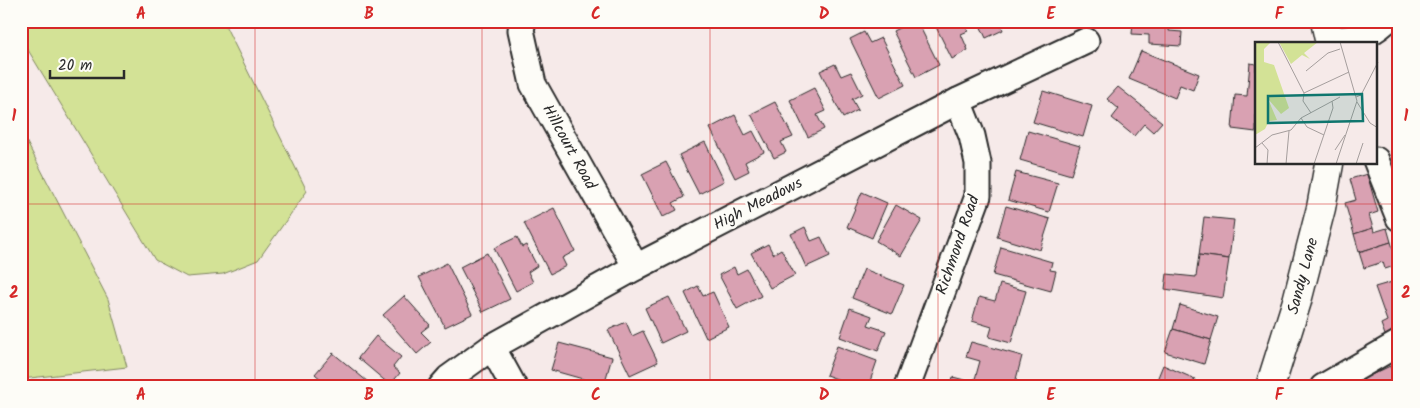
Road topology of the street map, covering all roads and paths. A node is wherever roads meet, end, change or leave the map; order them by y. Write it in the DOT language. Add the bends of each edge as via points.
graph roads {
  1 [pos="524,21"];
  2 [pos="1386,21"];
  3 [pos="1328,35"];
  4 [pos="1086,41"];
  5 [pos="958,100"];
  6 [pos="1329,165"];
  7 [pos="1378,165"];
  8 [pos="1399,218"];
  9 [pos="636,267"];
  10 [pos="1399,343"];
  11 [pos="492,347"];
  12 [pos="442,387"];
  13 [pos="514,387"];
  14 [pos="907,387"];
  15 [pos="1270,387"];
  16 [pos="1323,387"];
  1 -- 9 [label="street, Hillcourt Road" via="521,30 533,84"];
  2 -- 3 [label="street" via="1375,31 1356,39"];
  4 -- 5 [label="street, High Meadows"];
  5 -- 9 [label="street, High Meadows"];
  5 -- 14 [label="street, Richmond Road" via="978,163 978,196"];
  6 -- 15 [label="street, Sandy Lane" via="1297,301"];
  7 -- 8 [label="street"];
  9 -- 11 [label="street, High Meadows"];
  10 -- 16 [label="street"];
  11 -- 12 [label="street, High Meadows" via="449,378"];
  11 -- 13 [label="street"];
}
